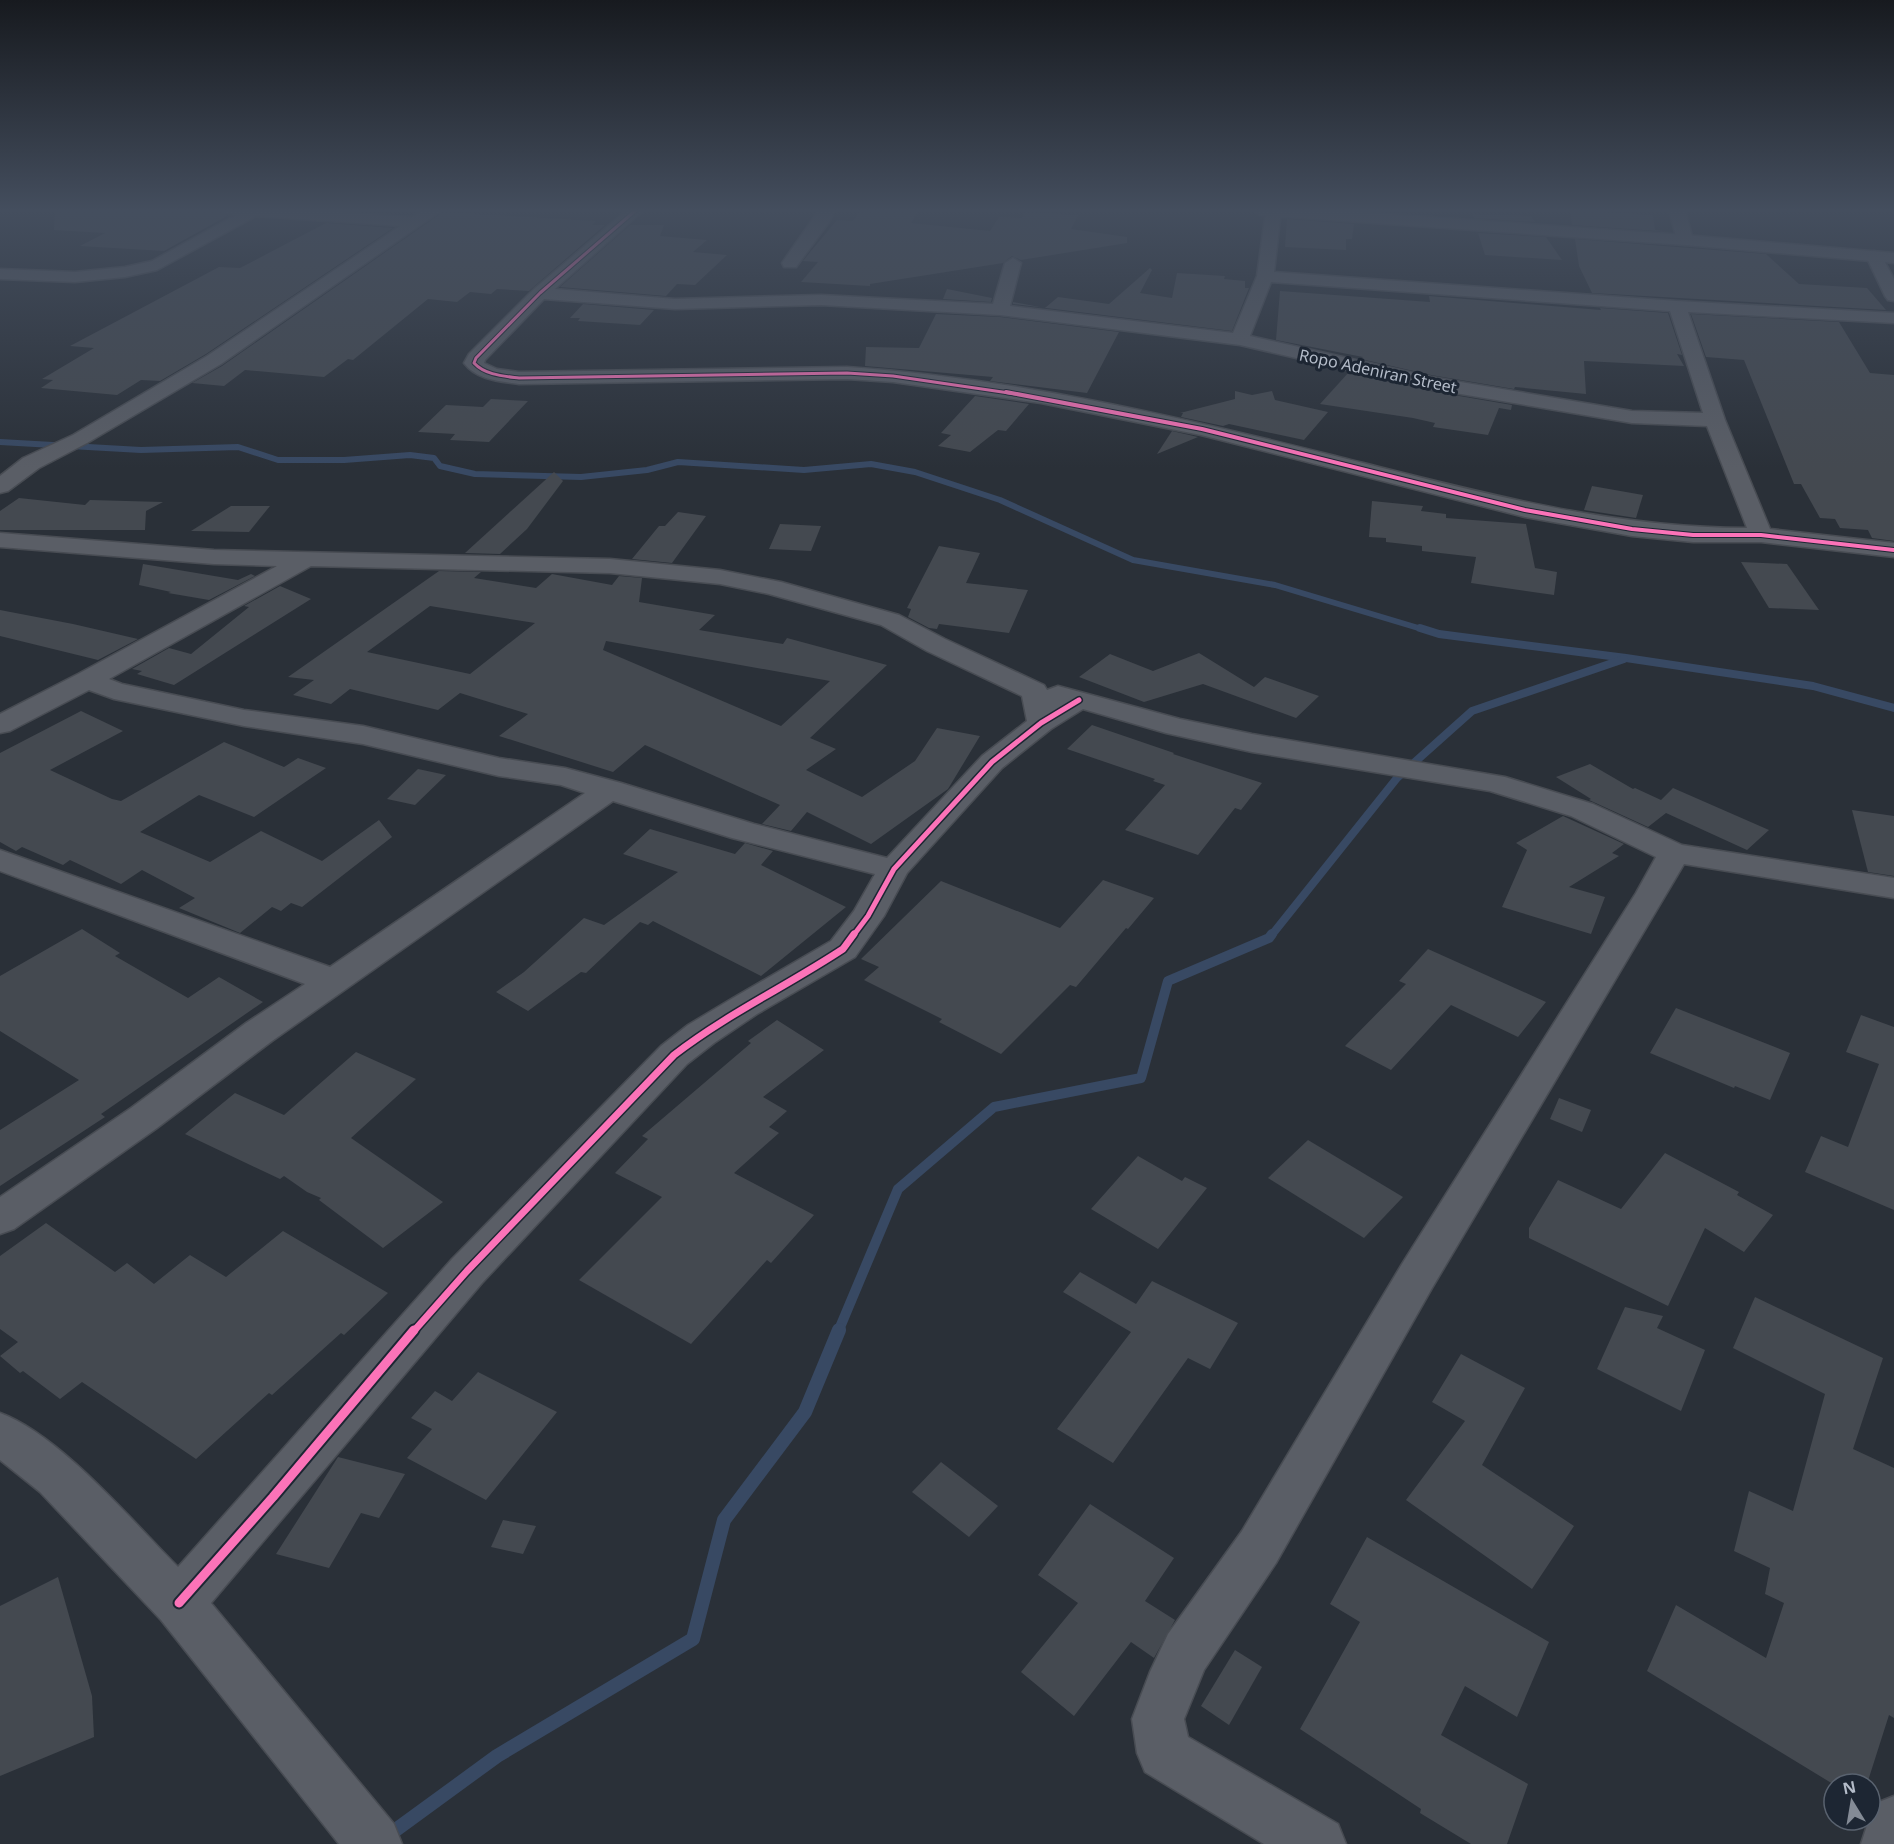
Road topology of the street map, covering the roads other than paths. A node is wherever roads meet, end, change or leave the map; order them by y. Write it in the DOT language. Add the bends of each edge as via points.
graph roads {
  1 [pos="306,296"];
  2 [pos="537,296"];
  3 [pos="577,296"];
  4 [pos="1004,296"];
  5 [pos="1257,296"];
  6 [pos="1540,296"];
  7 [pos="1677,306"];
  8 [pos="1000,310"];
  9 [pos="1894,318"];
  10 [pos="1240,339"];
  11 [pos="1715,420"];
  12 [pos="0,486"];
  13 [pos="1761,535"];
  14 [pos="0,540"];
  15 [pos="1894,550"];
  16 [pos="308,559"];
  17 [pos="88,680"];
  18 [pos="1016,681"];
  19 [pos="1079,700"];
  20 [pos="1041,723"];
  21 [pos="0,725"];
  22 [pos="604,787"];
  23 [pos="1674,853"];
  24 [pos="0,860"];
  25 [pos="894,869"];
  26 [pos="1894,888"];
  27 [pos="333,981"];
  28 [pos="0,1218"];
  29 [pos="5,1442"];
  30 [pos="179,1603"];
  31 [pos="1894,1824"];
  32 [pos="374,1844"];
  33 [pos="1318,1844"];
  34 [pos="1889,1844"];
  1 -- 12 [label="street" via="214,360 84,437 31,463"];
  2 -- 13 [label="street" via="476,358 476,367 519,378 847,373 942,382 1202,429 1525,510 1632,529 1693,535"];
  3 -- 8 [label="street, Ropo Adeniran Street" via="675,304 821,300"];
  4 -- 8 [label="street"];
  5 -- 10 [label="street"];
  6 -- 7 [label="street"];
  7 -- 9 [label="street"];
  7 -- 11 [label="street"];
  8 -- 10 [label="street, Ropo Adeniran Street"];
  10 -- 11 [label="street, Ropo Adeniran Street" via="1467,389 1632,417"];
  11 -- 13 [label="street"];
  13 -- 15 [label="street"];
  14 -- 16 [label="street" via="214,557"];
  16 -- 17 [label="street"];
  16 -- 18 [label="street" via="610,566 720,577 772,587 890,620"];
  17 -- 21 [label="street"];
  17 -- 22 [label="street" via="114,691 363,735"];
  18 -- 19 [label="street"];
  18 -- 20 [label="street" via="1034,691"];
  19 -- 20 [label="street"];
  19 -- 23 [label="street" via="1176,727 1362,763 1496,783 1582,810"];
  20 -- 25 [label="street" via="992,762"];
  22 -- 25 [label="street" via="743,831"];
  22 -- 27 [label="street" via="521,853"];
  23 -- 26 [label="street"];
  23 -- 33 [label="street" via="1259,1547 1186,1653 1168,1690 1158,1719 1164,1753"];
  24 -- 27 [label="street"];
  25 -- 30 [label="street" via="868,916 843,949 701,1034 674,1055 556,1176 459,1280"];
  27 -- 28 [label="street"];
  29 -- 30 [label="street" via="57,1477"];
  30 -- 32 [label="street"];
  31 -- 34 [label="street"];
}
